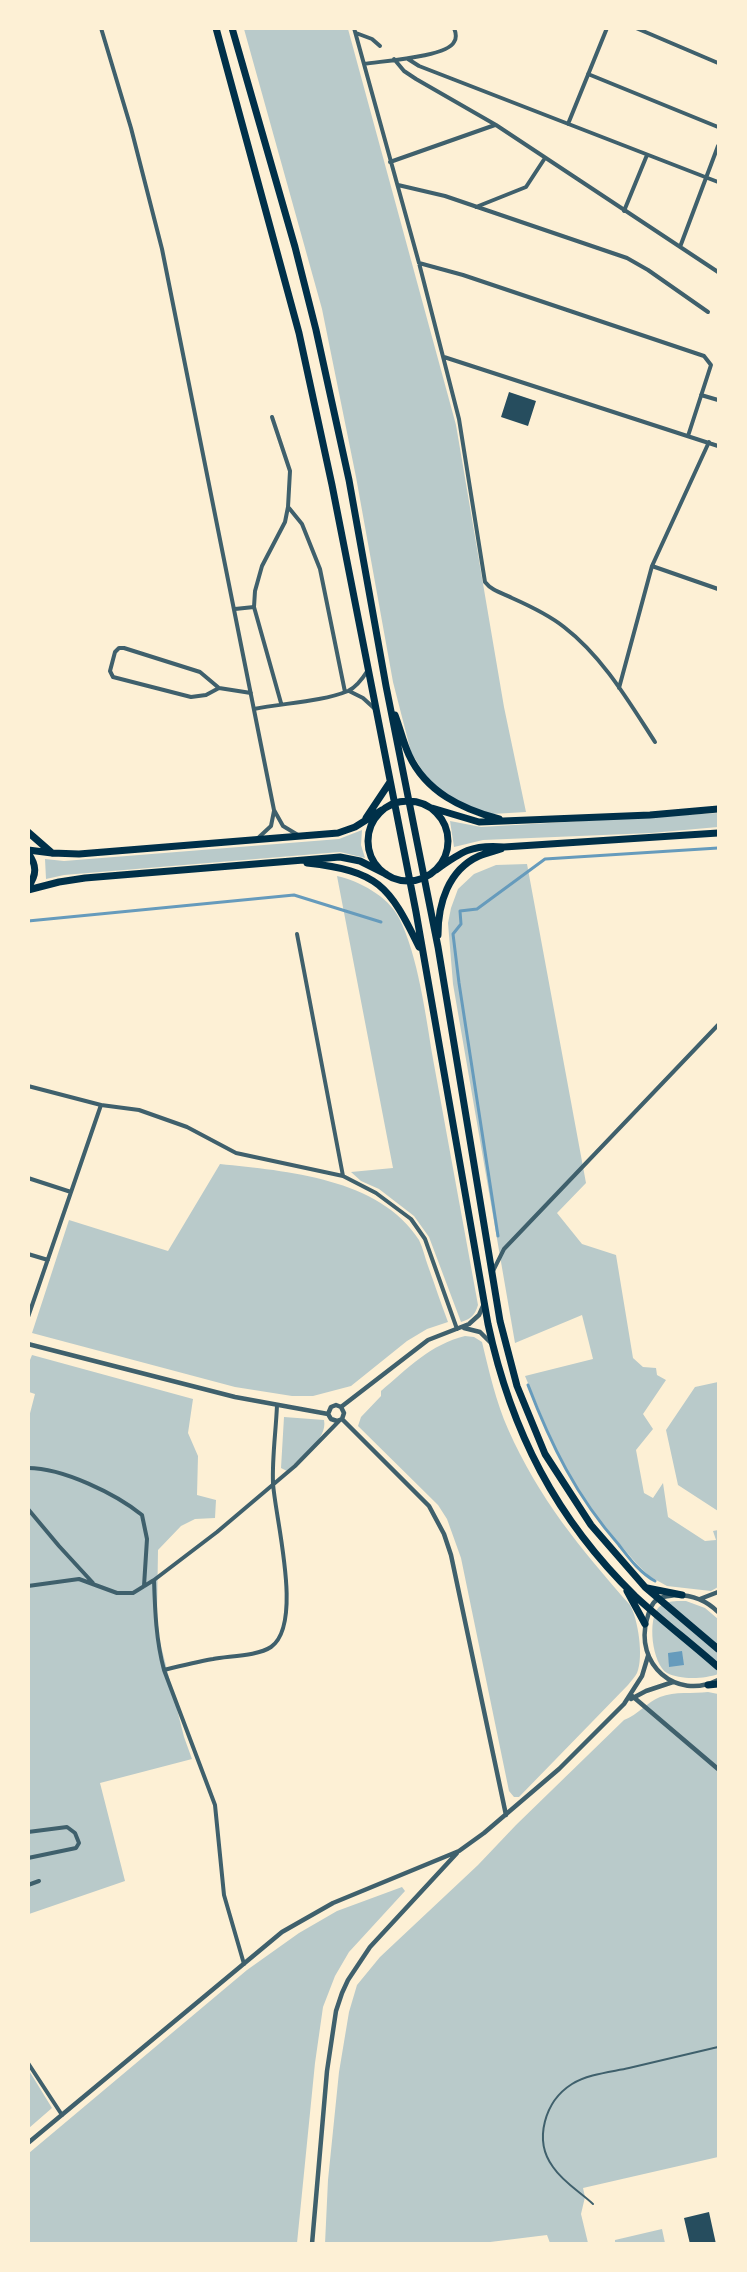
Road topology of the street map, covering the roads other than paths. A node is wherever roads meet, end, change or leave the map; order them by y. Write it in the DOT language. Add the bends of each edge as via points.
graph roads {
  1 [pos="101,28"];
  2 [pos="216,28"];
  3 [pos="232,28"];
  4 [pos="454,28"];
  5 [pos="607,28"];
  6 [pos="636,28"];
  7 [pos="354,31"];
  8 [pos="380,46"];
  9 [pos="394,59"];
  10 [pos="408,59"];
  11 [pos="718,63"];
  12 [pos="364,64"];
  13 [pos="588,74"];
  14 [pos="568,124"];
  15 [pos="496,125"];
  16 [pos="718,127"];
  17 [pos="718,146"];
  18 [pos="647,155"];
  19 [pos="545,158"];
  20 [pos="390,162"];
  21 [pos="706,178"];
  22 [pos="718,182"];
  23 [pos="398,184"];
  24 [pos="476,207"];
  25 [pos="624,212"];
  26 [pos="680,247"];
  27 [pos="419,263"];
  28 [pos="718,272"];
  29 [pos="708,312"];
  30 [pos="444,357"];
  31 [pos="701,395"];
  32 [pos="718,400"];
  33 [pos="272,417"];
  34 [pos="688,436"];
  35 [pos="709,442"];
  36 [pos="718,446"];
  37 [pos="288,507"];
  38 [pos="652,566"];
  39 [pos="718,589"];
  40 [pos="254,607"];
  41 [pos="235,609"];
  42 [pos="368,670"];
  43 [pos="386,686"];
  44 [pos="219,688"];
  45 [pos="619,689"];
  46 [pos="347,691"];
  47 [pos="251,693"];
  48 [pos="282,703"];
  49 [pos="254,709"];
  50 [pos="376,711"];
  51 [pos="655,742"];
  52 [pos="390,782"];
  53 [pos="409,800"];
  54 [pos="394,802"];
  55 [pos="432,808"];
  56 [pos="718,809"];
  57 [pos="274,810"];
  58 [pos="382,810"];
  59 [pos="364,821"];
  60 [pos="504,821"];
  61 [pos="28,832"];
  62 [pos="718,833"];
  63 [pos="298,836"];
  64 [pos="257,839"];
  65 [pos="504,847"];
  66 [pos="28,851"];
  67 [pos="52,853"];
  68 [pos="290,860"];
  69 [pos="436,870"];
  70 [pos="386,874"];
  71 [pos="424,878"];
  72 [pos="410,881"];
  73 [pos="28,889"];
  74 [pos="297,934"];
  75 [pos="438,947"];
  76 [pos="423,956"];
  77 [pos="718,1025"];
  78 [pos="29,1086"];
  79 [pos="28,1092"];
  80 [pos="101,1105"];
  81 [pos="343,1176"];
  82 [pos="28,1178"];
  83 [pos="71,1192"];
  84 [pos="28,1254"];
  85 [pos="48,1260"];
  86 [pos="493,1272"];
  87 [pos="484,1303"];
  88 [pos="28,1317"];
  89 [pos="464,1328"];
  90 [pos="457,1330"];
  91 [pos="28,1344"];
  92 [pos="492,1345"];
  93 [pos="277,1405"];
  94 [pos="341,1407"];
  95 [pos="328,1414"];
  96 [pos="341,1420"];
  97 [pos="28,1468"];
  98 [pos="273,1483"];
  99 [pos="28,1509"];
  100 [pos="154,1580"];
  101 [pos="623,1583"];
  102 [pos="93,1584"];
  103 [pos="28,1586"];
  104 [pos="144,1586"];
  105 [pos="645,1587"];
  106 [pos="718,1592"];
  107 [pos="682,1595"];
  108 [pos="658,1599"];
  109 [pos="700,1599"];
  110 [pos="650,1608"];
  111 [pos="718,1612"];
  112 [pos="645,1624"];
  113 [pos="718,1649"];
  114 [pos="648,1656"];
  115 [pos="718,1667"];
  116 [pos="164,1670"];
  117 [pos="673,1682"];
  118 [pos="718,1682"];
  119 [pos="708,1685"];
  120 [pos="632,1696"];
  121 [pos="718,1769"];
  122 [pos="506,1815"];
  123 [pos="28,1832"];
  124 [pos="459,1851"];
  125 [pos="28,1858"];
  126 [pos="39,1881"];
  127 [pos="28,1885"];
  128 [pos="244,1964"];
  129 [pos="718,2047"];
  130 [pos="28,2063"];
  131 [pos="63,2116"];
  132 [pos="28,2143"];
  133 [pos="593,2204"];
  134 [pos="312,2244"];
  1 -- 41 [label="street" via="162,249"];
  2 -- 42 [label="highway" via="299,333"];
  3 -- 43 [label="highway" via="316,330 349,480"];
  4 -- 10 [label="street" via="454,43 449,48"];
  5 -- 13 [label="street"];
  6 -- 11 [label="street"];
  7 -- 8 [label="street"];
  7 -- 12 [label="street"];
  9 -- 10 [label="street"];
  9 -- 12 [label="street"];
  9 -- 15 [label="street" via="416,79"];
  10 -- 14 [label="street"];
  12 -- 20 [label="street"];
  13 -- 14 [label="street"];
  13 -- 16 [label="street"];
  14 -- 18 [label="street"];
  15 -- 19 [label="street"];
  15 -- 20 [label="street"];
  17 -- 21 [label="street"];
  18 -- 21 [label="street"];
  18 -- 25 [label="street"];
  19 -- 24 [label="street" via="526,188"];
  19 -- 25 [label="street"];
  20 -- 23 [label="street"];
  21 -- 22 [label="street"];
  21 -- 26 [label="street"];
  23 -- 24 [label="street"];
  23 -- 27 [label="street"];
  24 -- 29 [label="street" via="627,258"];
  25 -- 26 [label="street"];
  26 -- 28 [label="street"];
  27 -- 30 [label="street"];
  27 -- 31 [label="street" via="463,274 704,356 711,365"];
  30 -- 34 [label="street"];
  30 -- 45 [label="street" via="459,419 485,582 492,590 526,604 564,627 601,664"];
  31 -- 32 [label="street"];
  31 -- 34 [label="street"];
  33 -- 37 [label="street" via="290,471"];
  34 -- 35 [label="street"];
  35 -- 36 [label="street"];
  35 -- 38 [label="street"];
  37 -- 40 [label="street" via="285,522 262,566"];
  37 -- 46 [label="street" via="302,524 320,569"];
  38 -- 39 [label="street"];
  38 -- 45 [label="street"];
  40 -- 41 [label="street"];
  40 -- 48 [label="street"];
  41 -- 47 [label="street"];
  42 -- 46 [label="street"];
  42 -- 50 [label="highway"];
  43 -- 53 [label="highway"];
  43 -- 60 [label="highway" via="417,769 444,797"];
  44 -- 44 [label="street" via="200,672 124,648 115,652 110,671 112,677 191,697"];
  44 -- 47 [label="street"];
  45 -- 51 [label="street"];
  46 -- 48 [label="street" via="304,702"];
  46 -- 50 [label="street" via="367,700"];
  47 -- 49 [label="street"];
  48 -- 49 [label="street"];
  49 -- 57 [label="street"];
  50 -- 52 [label="highway"];
  52 -- 54 [label="highway"];
  52 -- 59 [label="highway"];
  53 -- 54 [label="highway"];
  53 -- 55 [label="highway"];
  53 -- 71 [label="highway"];
  54 -- 58 [label="highway"];
  54 -- 72 [label="highway"];
  55 -- 60 [label="highway" via="479,822"];
  55 -- 69 [label="highway" via="448,833 447,854"];
  56 -- 60 [label="highway"];
  57 -- 63 [label="street" via="283,826"];
  57 -- 64 [label="street" via="271,826"];
  58 -- 59 [label="highway"];
  58 -- 70 [label="highway" via="371,825 368,843 377,866"];
  59 -- 63 [label="highway" via="338,833"];
  61 -- 67 [label="highway"];
  62 -- 65 [label="highway"];
  63 -- 64 [label="highway"];
  64 -- 67 [label="highway"];
  65 -- 69 [label="highway" via="468,849"];
  65 -- 75 [label="highway" via="472,860 450,882 439,910"];
  66 -- 67 [label="highway"];
  66 -- 73 [label="highway" via="35,874"];
  68 -- 70 [label="highway" via="340,857 360,861"];
  68 -- 73 [label="highway" via="85,878"];
  68 -- 76 [label="highway" via="344,867 374,880 397,904"];
  69 -- 71 [label="highway"];
  70 -- 72 [label="highway"];
  71 -- 72 [label="highway"];
  71 -- 75 [label="highway"];
  72 -- 76 [label="highway"];
  74 -- 81 [label="street"];
  75 -- 86 [label="highway"];
  76 -- 87 [label="highway"];
  77 -- 86 [label="street" via="504,1249"];
  78 -- 79 [label="street"];
  78 -- 80 [label="street"];
  80 -- 81 [label="street" via="139,1110 187,1127 236,1153"];
  80 -- 83 [label="street"];
  81 -- 90 [label="street" via="376,1193 411,1219 425,1239"];
  82 -- 83 [label="street"];
  83 -- 85 [label="street"];
  84 -- 85 [label="street"];
  85 -- 88 [label="street"];
  86 -- 105 [label="highway" via="500,1322 517,1386 545,1454 591,1526"];
  87 -- 89 [label="street" via="477,1317"];
  87 -- 92 [label="highway"];
  89 -- 90 [label="street"];
  89 -- 92 [label="street" via="480,1332"];
  90 -- 94 [label="street" via="428,1340"];
  91 -- 93 [label="street"];
  92 -- 101 [label="highway" via="534,1462 579,1532"];
  93 -- 95 [label="street"];
  93 -- 98 [label="street"];
  94 -- 95 [label="street" via="333,1406"];
  94 -- 96 [label="street"];
  95 -- 96 [label="street" via="333,1421"];
  96 -- 98 [label="street"];
  96 -- 122 [label="street" via="429,1506 444,1534"];
  97 -- 104 [label="street" via="54,1471 80,1481 142,1515 147,1539"];
  98 -- 100 [label="street"];
  98 -- 116 [label="street" via="286,1582 285,1621 277,1641 261,1651"];
  99 -- 102 [label="street"];
  100 -- 104 [label="street"];
  100 -- 116 [label="street" via="156,1631"];
  101 -- 110 [label="highway"];
  101 -- 112 [label="highway"];
  102 -- 103 [label="street" via="79,1579"];
  102 -- 104 [label="street" via="123,1594"];
  105 -- 107 [label="highway"];
  105 -- 108 [label="highway"];
  106 -- 109 [label="street"];
  107 -- 108 [label="street"];
  107 -- 109 [label="street"];
  108 -- 110 [label="street"];
  108 -- 113 [label="highway"];
  109 -- 111 [label="street"];
  110 -- 112 [label="street"];
  110 -- 115 [label="highway"];
  112 -- 114 [label="street"];
  114 -- 117 [label="street"];
  114 -- 120 [label="street"];
  116 -- 128 [label="street" via="214,1805 224,1896"];
  117 -- 119 [label="street"];
  117 -- 120 [label="street"];
  118 -- 119 [label="highway"];
  120 -- 121 [label="street"];
  120 -- 122 [label="street"];
  122 -- 124 [label="street"];
  123 -- 125 [label="street" via="67,1827 79,1843 76,1848"];
  124 -- 128 [label="street" via="311,1914"];
  124 -- 134 [label="street" via="370,1947 342,1994 327,2071"];
  126 -- 127 [label="street"];
  128 -- 131 [label="street"];
  129 -- 133 [label="lane" via="596,2075 572,2084 556,2099 542,2126 545,2152 560,2176"];
  130 -- 131 [label="street"];
  131 -- 132 [label="street"];
}
